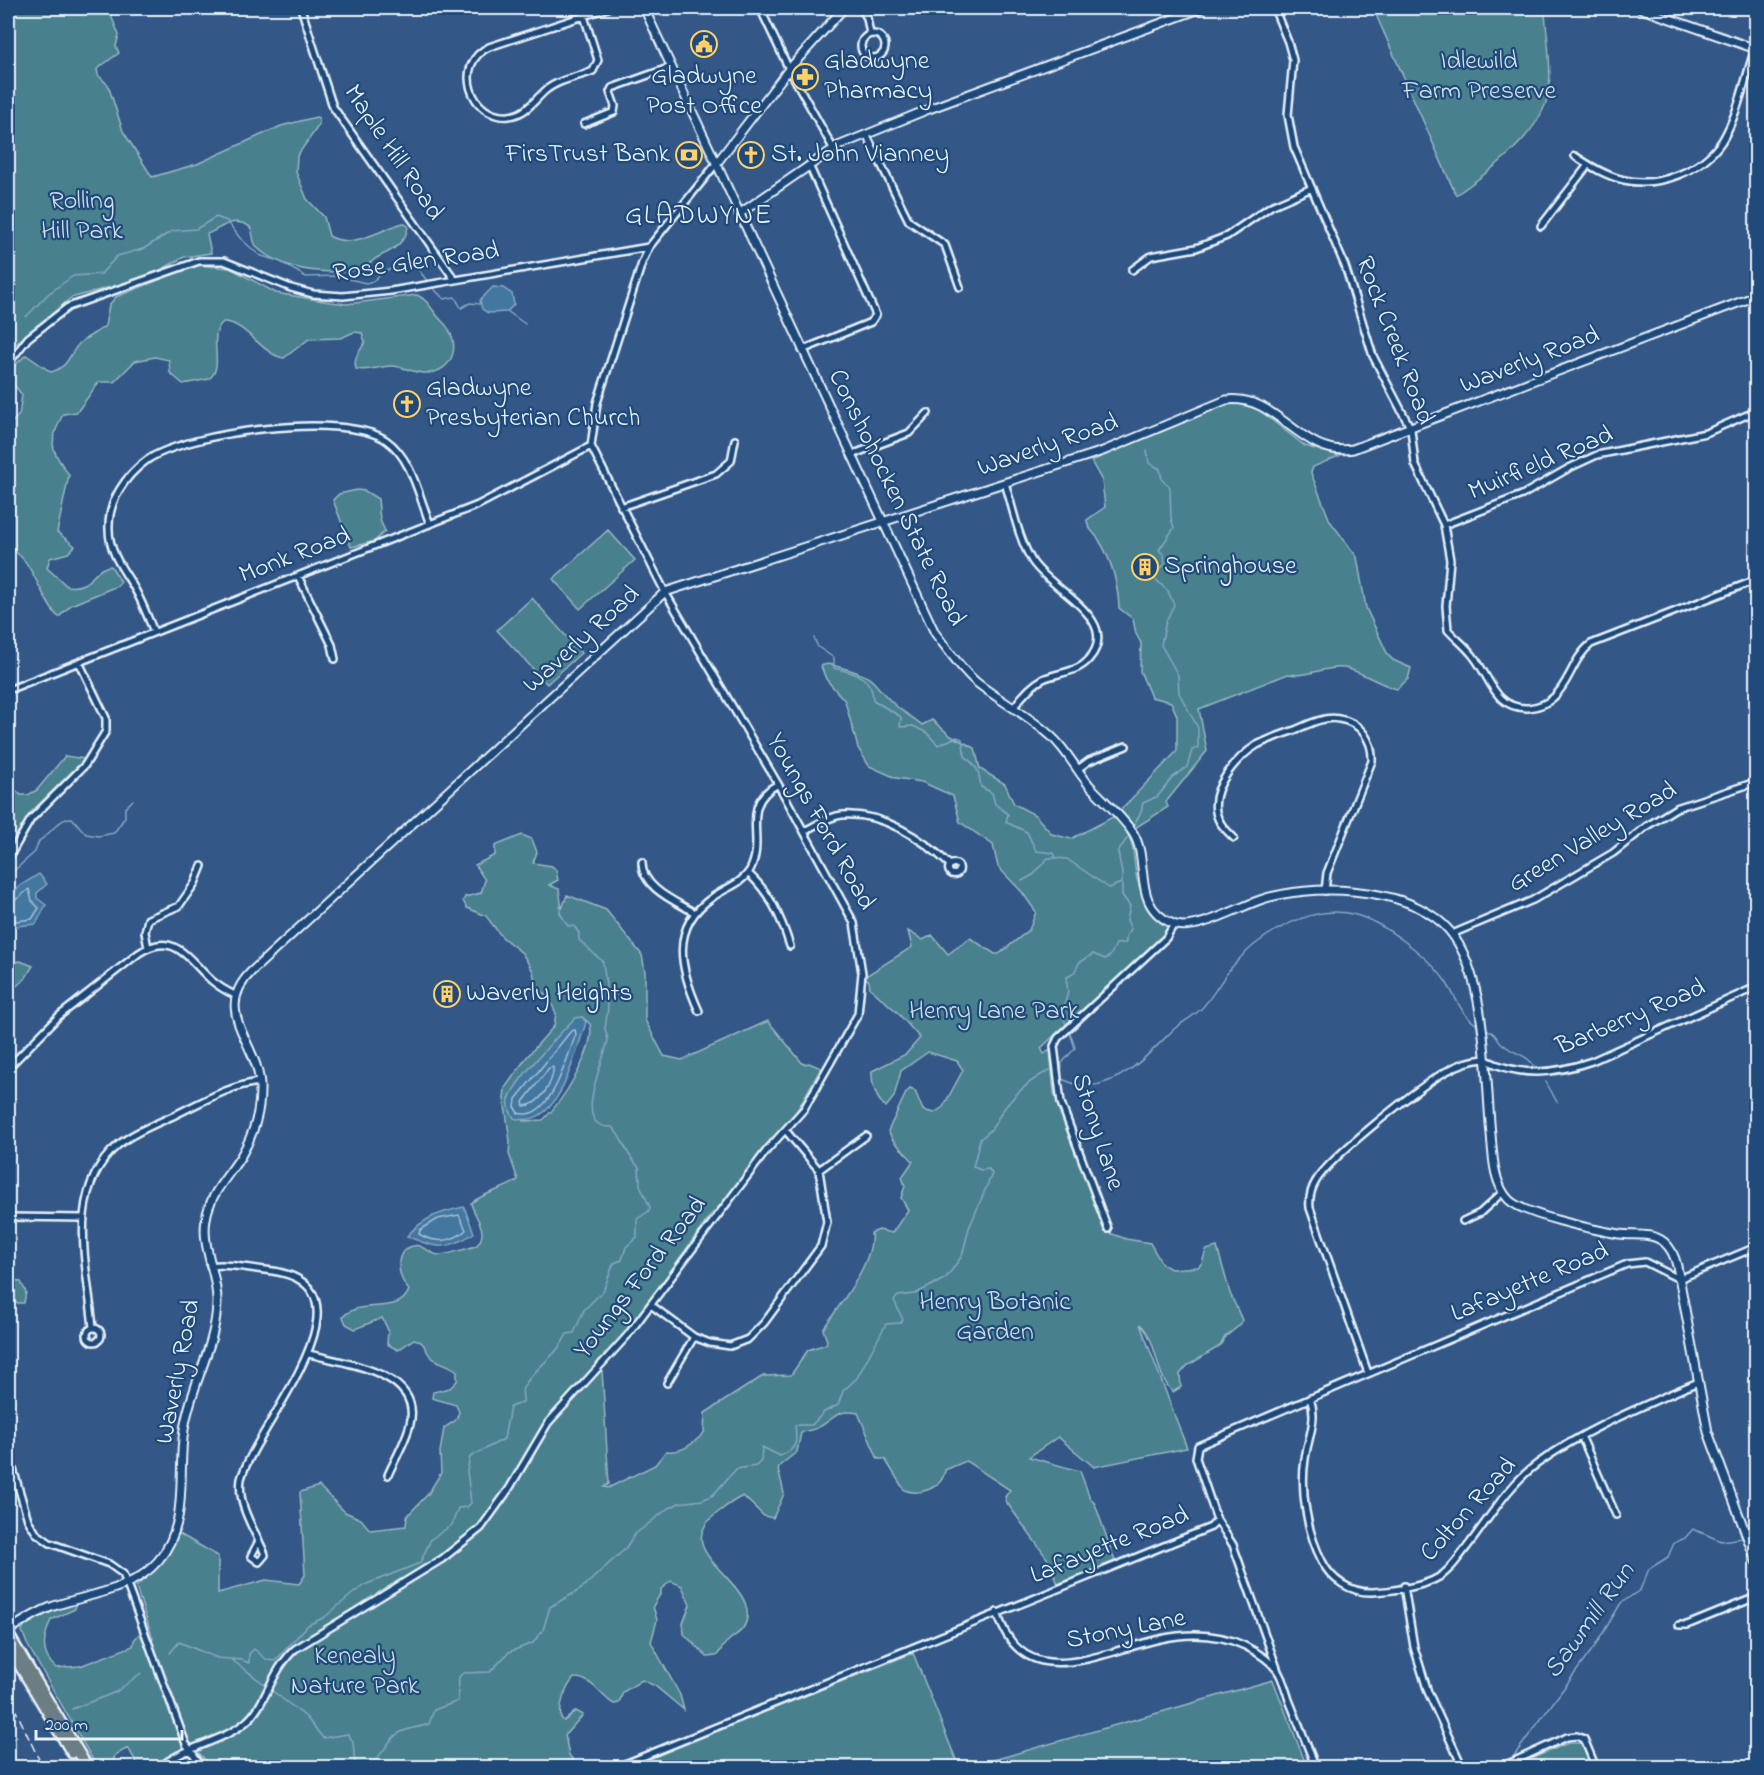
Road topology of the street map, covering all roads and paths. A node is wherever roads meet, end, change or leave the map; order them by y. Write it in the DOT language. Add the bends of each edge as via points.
graph roads {
  1 [pos="301,8"];
  2 [pos="608,8"];
  3 [pos="644,8"];
  4 [pos="760,8"];
  5 [pos="844,8"];
  6 [pos="861,8"];
  7 [pos="1202,8"];
  8 [pos="1274,8"];
  9 [pos="1639,8"];
  10 [pos="584,15"];
  11 [pos="870,34"];
  12 [pos="1756,49"];
  13 [pos="672,67"];
  14 [pos="789,69"];
  15 [pos="584,124"];
  16 [pos="866,134"];
  17 [pos="833,148"];
  18 [pos="1575,156"];
  19 [pos="716,164"];
  20 [pos="809,165"];
  21 [pos="1588,165"];
  22 [pos="1312,188"];
  23 [pos="739,214"];
  24 [pos="1541,226"];
  25 [pos="649,247"];
  26 [pos="1132,270"];
  27 [pos="455,280"];
  28 [pos="960,287"];
  29 [pos="1756,296"];
  30 [pos="802,350"];
  31 [pos="8,364"];
  32 [pos="1756,411"];
  33 [pos="928,413"];
  34 [pos="1411,429"];
  35 [pos="735,440"];
  36 [pos="591,446"];
  37 [pos="851,455"];
  38 [pos="1005,483"];
  39 [pos="621,507"];
  40 [pos="882,522"];
  41 [pos="430,524"];
  42 [pos="1444,525"];
  43 [pos="298,576"];
  44 [pos="1756,580"];
  45 [pos="666,592"];
  46 [pos="154,632"];
  47 [pos="335,659"];
  48 [pos="79,662"];
  49 [pos="8,690"];
  50 [pos="1014,707"];
  51 [pos="1126,746"];
  52 [pos="1078,769"];
  53 [pos="1756,782"];
  54 [pos="778,784"];
  55 [pos="804,831"];
  56 [pos="1234,838"];
  57 [pos="8,859"];
  58 [pos="642,862"];
  59 [pos="950,865"];
  60 [pos="202,866"];
  61 [pos="748,873"];
  62 [pos="1325,891"];
  63 [pos="695,913"];
  64 [pos="1174,924"];
  65 [pos="1452,934"];
  66 [pos="790,946"];
  67 [pos="148,948"];
  68 [pos="1756,987"];
  69 [pos="235,995"];
  70 [pos="699,1011"];
  71 [pos="1484,1059"];
  72 [pos="8,1068"];
  73 [pos="260,1082"];
  74 [pos="786,1131"];
  75 [pos="866,1136"];
  76 [pos="819,1170"];
  77 [pos="1503,1192"];
  78 [pos="8,1217"];
  79 [pos="83,1218"];
  80 [pos="1463,1221"];
  81 [pos="1108,1229"];
  82 [pos="1756,1247"];
  83 [pos="210,1266"];
  84 [pos="1679,1279"];
  85 [pos="651,1305"];
  86 [pos="93,1328"];
  87 [pos="694,1338"];
  88 [pos="309,1354"];
  89 [pos="1368,1373"];
  90 [pos="1698,1382"];
  91 [pos="667,1383"];
  92 [pos="1310,1398"];
  93 [pos="1582,1438"];
  94 [pos="8,1452"];
  95 [pos="388,1475"];
  96 [pos="1616,1515"];
  97 [pos="1217,1520"];
  98 [pos="259,1541"];
  99 [pos="1756,1560"];
  100 [pos="128,1583"];
  101 [pos="1404,1586"];
  102 [pos="1756,1597"];
  103 [pos="997,1612"];
  104 [pos="1679,1625"];
  105 [pos="8,1633"];
  106 [pos="9,1645"];
  107 [pos="1278,1671"];
  108 [pos="69,1742"];
  109 [pos="189,1749"];
  110 [pos="81,1767"];
  111 [pos="88,1767"];
  112 [pos="159,1767"];
  113 [pos="203,1767"];
  114 [pos="615,1767"];
  115 [pos="1317,1767"];
  116 [pos="1463,1767"];
  117 [pos="1499,1767"];
  118 [pos="1596,1767"];
  1 -- 27 [label="street, Maple Hill Road" via="333,106"];
  2 -- 10 [label="street"];
  3 -- 13 [label="street, Conshohocken State Road"];
  4 -- 14 [label="street"];
  5 -- 14 [label="street"];
  6 -- 11 [label="street"];
  7 -- 16 [label="street"];
  8 -- 22 [label="street, Rock Creek Road" via="1293,60 1290,131"];
  9 -- 12 [label="street"];
  10 -- 10 [label="street" via="597,58 593,71 551,86 514,115 492,113 475,99 468,72 481,51"];
  11 -- 11 [label="street" via="877,35 885,44 881,56 869,56 862,48 862,39"];
  12 -- 21 [label="street" via="1725,135 1697,166 1658,181 1625,181"];
  13 -- 15 [label="street" via="612,88 614,112"];
  13 -- 19 [label="street, Conshohocken State Road"];
  14 -- 17 [label="street"];
  14 -- 19 [label="street"];
  16 -- 17 [label="street"];
  16 -- 28 [label="street" via="909,221 945,245"];
  17 -- 20 [label="street"];
  18 -- 21 [label="street"];
  19 -- 23 [label="street, Conshohocken State Road"];
  19 -- 25 [label="street"];
  20 -- 23 [label="street"];
  20 -- 30 [label="street" via="876,315 871,322"];
  21 -- 24 [label="street"];
  22 -- 26 [label="street" via="1271,206 1227,236 1196,248 1151,256"];
  22 -- 34 [label="street, Rock Creek Road" via="1345,266 1373,356"];
  23 -- 30 [label="street, Conshohocken State Road"];
  25 -- 27 [label="street, Rose Glen Road"];
  25 -- 36 [label="street" via="597,403"];
  27 -- 31 [label="street, Rose Glen Road" via="366,295 325,295 291,288 224,261 199,261 68,307 28,338"];
  29 -- 34 [label="street, Waverly Road"];
  30 -- 37 [label="street, Conshohocken State Road"];
  32 -- 42 [label="street, Muirfield Road" via="1706,433 1597,455 1522,495"];
  33 -- 37 [label="street" via="909,433"];
  34 -- 38 [label="street, Waverly Road" via="1353,449 1327,449 1304,438 1262,406 1232,399 1103,451"];
  34 -- 42 [label="street, Rock Creek Road" via="1415,464"];
  35 -- 39 [label="street" via="731,461 717,474"];
  36 -- 39 [label="street, Youngs Ford Road"];
  36 -- 41 [label="street, Monk Road" via="489,500"];
  37 -- 40 [label="street, Conshohocken State Road"];
  38 -- 40 [label="street, Waverly Road"];
  38 -- 50 [label="street" via="1032,561 1089,615 1098,633 1096,648 1087,661 1041,680"];
  39 -- 45 [label="street, Youngs Ford Road"];
  40 -- 45 [label="street, Waverly Road"];
  40 -- 50 [label="street, Conshohocken State Road" via="935,633 970,675"];
  41 -- 43 [label="street, Monk Road"];
  41 -- 46 [label="street" via="399,452 386,440 364,431 325,427 262,429 200,440 163,452 140,466 122,486 108,528 114,555 138,594"];
  42 -- 44 [label="street, Rock Creek Road" via="1450,560 1448,630 1474,657 1499,699 1518,707 1539,706 1553,698 1581,652 1591,644"];
  43 -- 46 [label="street, Monk Road"];
  43 -- 47 [label="street"];
  45 -- 54 [label="street, Youngs Ford Road"];
  45 -- 69 [label="street, Waverly Road" via="257,966"];
  46 -- 48 [label="street, Monk Road"];
  48 -- 49 [label="street, Monk Road"];
  48 -- 57 [label="street" via="106,718 105,730 85,765 32,819"];
  50 -- 52 [label="street, Conshohocken State Road" via="1056,741"];
  51 -- 52 [label="street"];
  52 -- 64 [label="street, Conshohocken State Road" via="1134,835 1146,896 1158,913"];
  53 -- 65 [label="street, Green Valley Road" via="1676,808 1613,853 1533,900"];
  54 -- 55 [label="street, Youngs Ford Road"];
  54 -- 61 [label="street" via="766,791 757,805 755,856"];
  55 -- 59 [label="street" via="842,815 870,818 917,838"];
  55 -- 74 [label="street, Youngs Ford Road" via="854,923 863,981 855,1021 804,1108"];
  56 -- 62 [label="street" via="1220,823 1215,806 1218,791 1238,759 1267,740 1320,720 1334,718 1352,723 1369,742 1372,761 1327,873"];
  58 -- 63 [label="street" via="649,881"];
  60 -- 67 [label="street" via="179,906 148,920"];
  61 -- 63 [label="street"];
  61 -- 66 [label="street" via="768,895"];
  62 -- 64 [label="street" via="1279,895 1193,925"];
  62 -- 65 [label="street" via="1369,892 1402,902 1437,919"];
  63 -- 70 [label="street" via="682,946 681,962"];
  64 -- 81 [label="street, Stony Lane" via="1166,939 1058,1038 1054,1046 1061,1103"];
  65 -- 71 [label="street" via="1466,962 1479,1007"];
  67 -- 69 [label="street" via="163,945 179,949 212,981"];
  67 -- 72 [label="street" via="59,1016"];
  68 -- 71 [label="street, Barberry Road" via="1566,1069 1525,1073"];
  69 -- 73 [label="street, Waverly Road" via="235,1013"];
  71 -- 77 [label="street" via="1495,1169"];
  71 -- 89 [label="street" via="1459,1065 1435,1079 1361,1137 1313,1186 1312,1214"];
  73 -- 79 [label="street" via="232,1088 120,1143 95,1173"];
  73 -- 83 [label="street, Waverly Road" via="258,1111 249,1140 209,1206 205,1240"];
  74 -- 76 [label="street"];
  74 -- 85 [label="street, Youngs Ford Road" via="767,1150"];
  75 -- 76 [label="street"];
  76 -- 87 [label="street" via="827,1222 820,1246 764,1323 748,1339 730,1346"];
  77 -- 80 [label="street" via="1480,1213"];
  77 -- 84 [label="street" via="1517,1206 1534,1213 1612,1232 1657,1238 1672,1251"];
  78 -- 79 [label="street"];
  79 -- 86 [label="street"];
  82 -- 84 [label="street"];
  83 -- 88 [label="street" via="284,1272 302,1281 317,1309"];
  83 -- 100 [label="street, Waverly Road" via="216,1286 216,1313 184,1431 178,1518 163,1554 145,1573"];
  84 -- 89 [label="street, Lafayette Road" via="1646,1263 1627,1264"];
  84 -- 90 [label="street"];
  85 -- 87 [label="street"];
  85 -- 109 [label="street, Youngs Ford Road" via="548,1423 481,1528 442,1559 300,1645 279,1665 254,1713 245,1722"];
  87 -- 91 [label="street"];
  88 -- 95 [label="street" via="380,1373 407,1395 412,1412 410,1425"];
  88 -- 98 [label="street" via="241,1479 242,1501"];
  89 -- 92 [label="street, Lafayette Road"];
  90 -- 93 [label="street, Colton Road"];
  90 -- 99 [label="street" via="1712,1444"];
  92 -- 97 [label="street, Lafayette Road" via="1196,1449"];
  92 -- 101 [label="street, Colton Road" via="1314,1416 1304,1461 1303,1488 1323,1564 1336,1580 1354,1590 1376,1592"];
  93 -- 96 [label="street"];
  93 -- 101 [label="street, Colton Road" via="1526,1472 1445,1572 1434,1579"];
  94 -- 100 [label="street" via="28,1520 36,1533 50,1543 114,1566"];
  97 -- 103 [label="street, Lafayette Road" via="1211,1527"];
  97 -- 107 [label="street, Stony Lane" via="1233,1545"];
  100 -- 105 [label="street, Waverly Road" via="41,1611"];
  100 -- 109 [label="street"];
  101 -- 116 [label="street" via="1414,1647 1425,1683"];
  102 -- 104 [label="street"];
  103 -- 107 [label="street, Stony Lane" via="1017,1649 1039,1661 1074,1662 1161,1639 1195,1635 1239,1643 1260,1654"];
  103 -- 114 [label="street, Lafayette Road"];
  105 -- 106 [label="highway"];
  106 -- 108 [label="highway"];
  107 -- 115 [label="street, Stony Lane"];
  108 -- 110 [label="highway"];
  108 -- 111 [label="highway"];
  109 -- 112 [label="street, Youngs Ford Road"];
  109 -- 113 [label="street"];
  117 -- 118 [label="street" via="1577,1736 1584,1739"];
}
